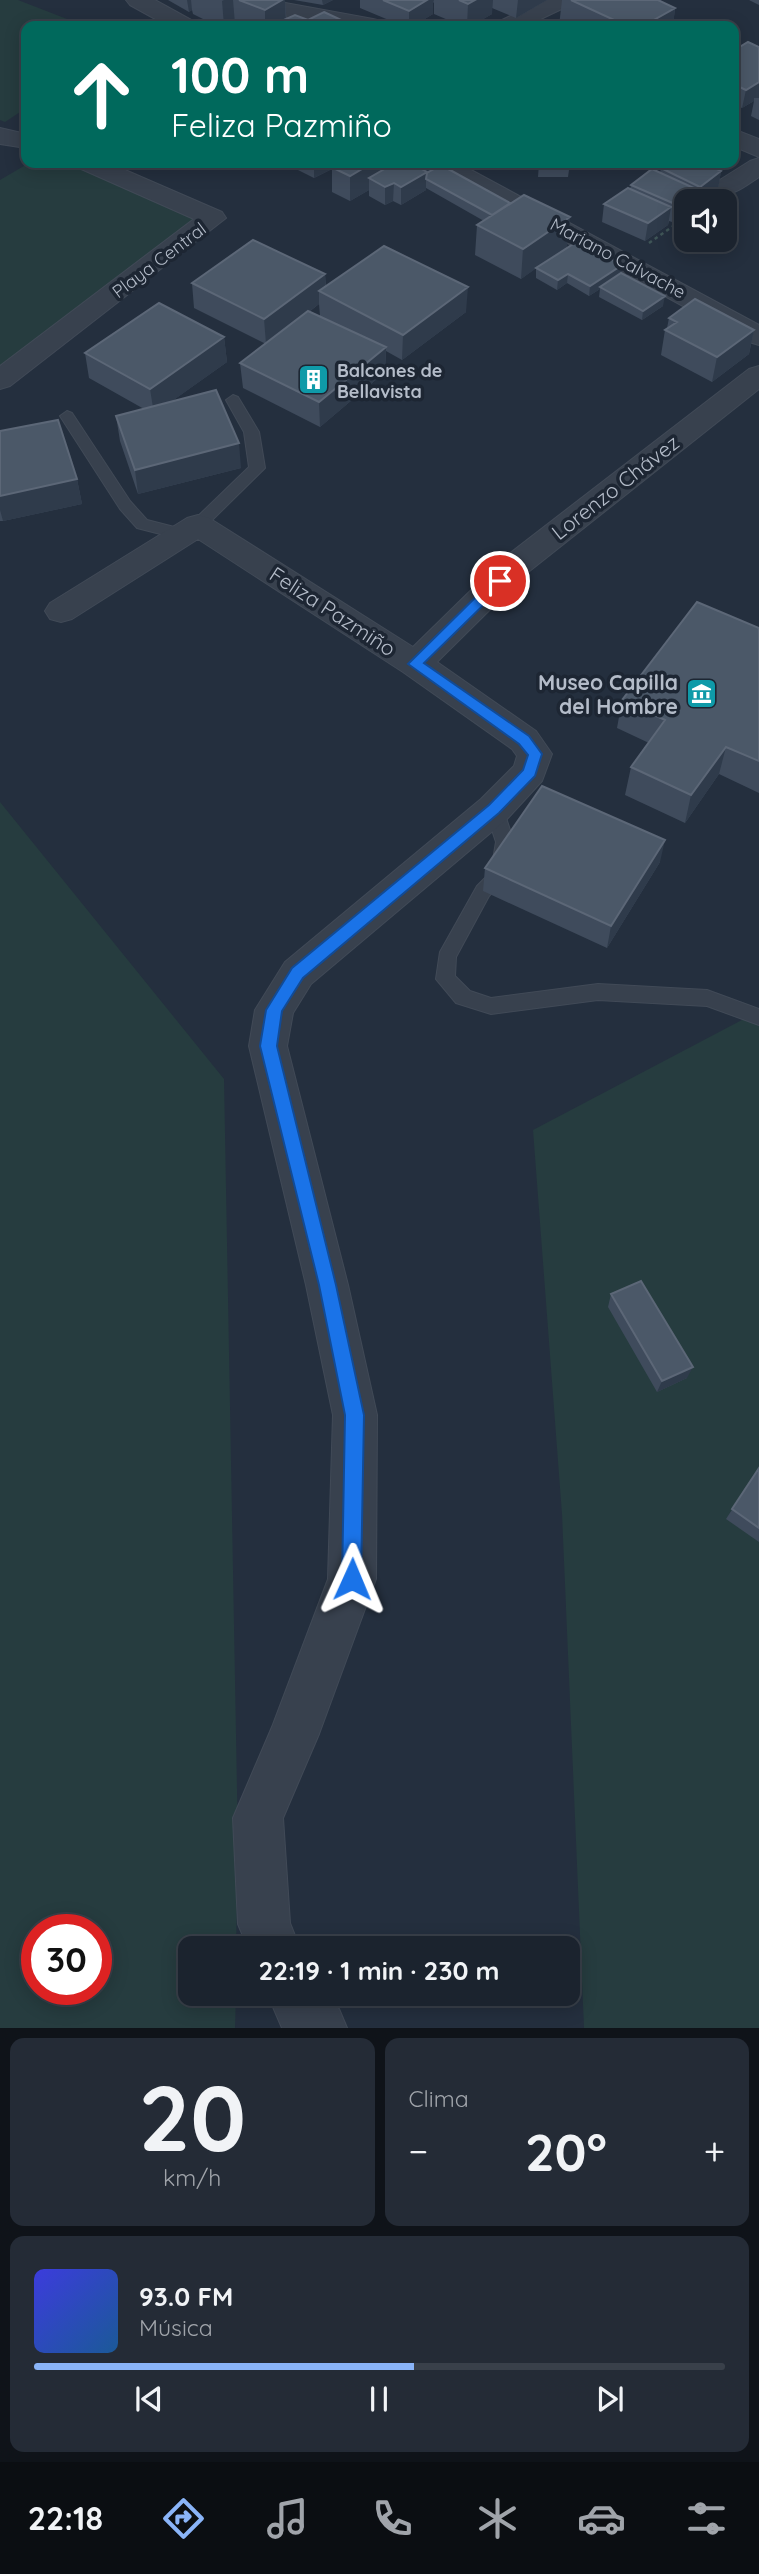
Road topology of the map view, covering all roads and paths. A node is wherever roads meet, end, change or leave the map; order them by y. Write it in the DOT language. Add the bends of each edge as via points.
graph roads {
  1 [pos="138,0"];
  2 [pos="231,0"];
  3 [pos="562,0"];
  4 [pos="176,21"];
  5 [pos="346,21"];
  6 [pos="521,21"];
  7 [pos="0,136"];
  8 [pos="739,139"];
  9 [pos="21,140"];
  10 [pos="759,149"];
  11 [pos="759,166"];
  12 [pos="108,168"];
  13 [pos="449,168"];
  14 [pos="724,188"];
  15 [pos="674,225"];
  16 [pos="624,260"];
  17 [pos="759,335"];
  18 [pos="759,374"];
  19 [pos="0,380"];
  20 [pos="233,400"];
  21 [pos="67,416"];
  22 [pos="191,530"];
  23 [pos="61,611"];
  24 [pos="415,664"];
  25 [pos="494,809"];
  26 [pos="759,1017"];
  27 [pos="269,1936"];
  28 [pos="300,2006"];
  29 [pos="320,2028"];
  1 -- 4 [label="street"];
  2 -- 5 [label="street"];
  3 -- 6 [label="street"];
  7 -- 9 [label="street"];
  8 -- 10 [label="street"];
  11 -- 14 [label="street"];
  12 -- 19 [label="street, Playa Central" via="213,218"];
  13 -- 16 [label="street, Mariano Calvache"];
  15 -- 16 [label="path"];
  16 -- 17 [label="street, Mariano Calvache"];
  18 -- 24 [label="street, Lorenzo Chávez" via="516,565"];
  20 -- 22 [label="lane" via="258,447 257,468"];
  21 -- 22 [label="lane" via="125,506 142,524"];
  22 -- 23 [label="street"];
  22 -- 24 [label="street, Feliza Pazmiño"];
  24 -- 25 [label="street, Feliza Pazmiño" via="524,740 535,754 530,772"];
  25 -- 26 [label="lane" via="505,842 500,875 483,891 447,957 444,978 463,997 491,1006 598,992 707,998"];
  25 -- 27 [label="street, Feliza Pazmiño" via="298,973 274,1010 268,1046 355,1415 352,1579 258,1818 264,1924"];
  28 -- 29 [label="street"];
}
